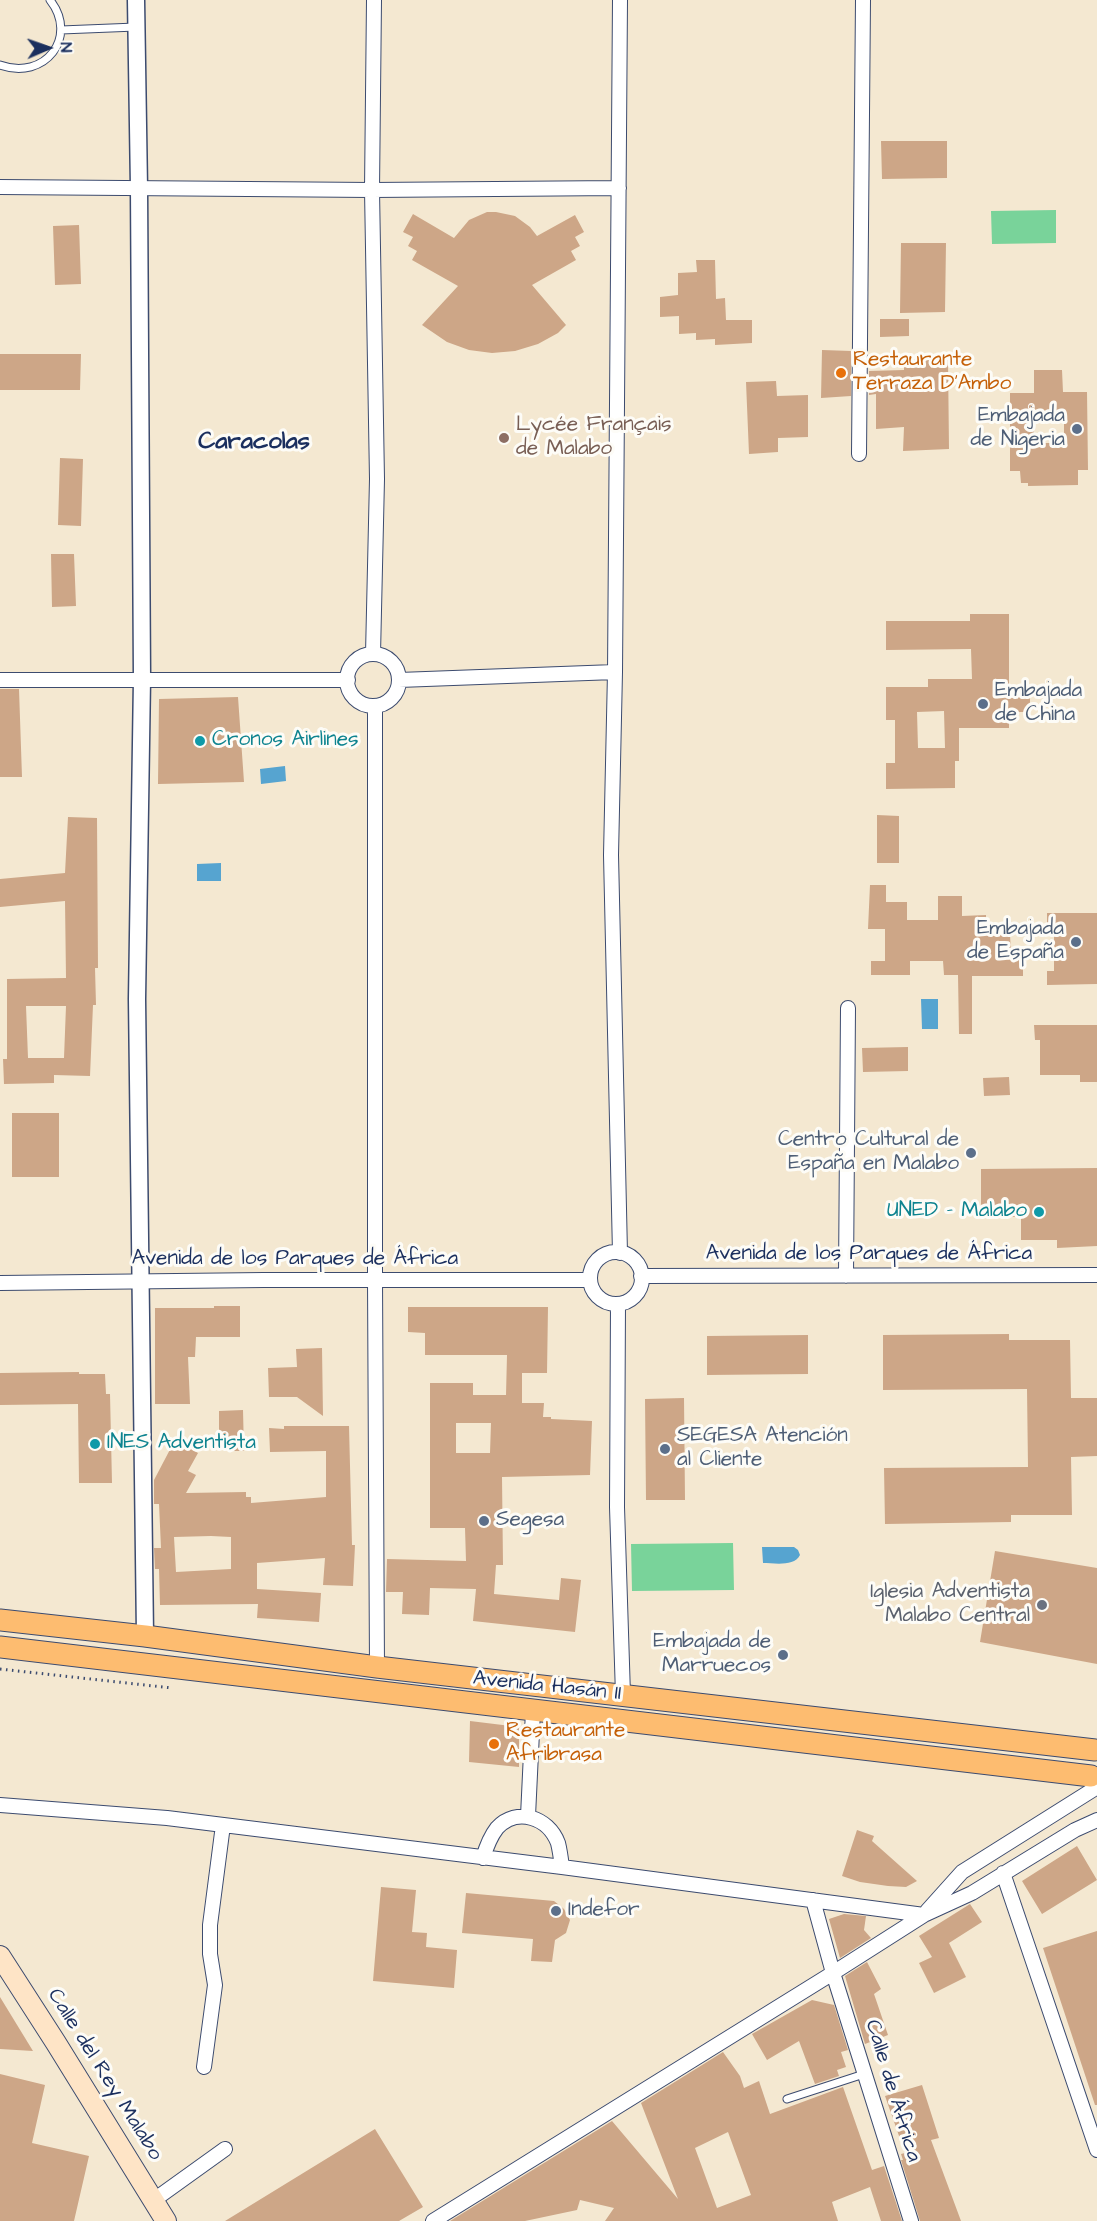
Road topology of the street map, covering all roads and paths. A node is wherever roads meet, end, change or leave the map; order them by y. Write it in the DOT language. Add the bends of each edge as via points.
graph roads {
  1 [pos="50,0"];
  2 [pos="136,0"];
  3 [pos="374,0"];
  4 [pos="620,0"];
  5 [pos="862,0"];
  6 [pos="136,27"];
  7 [pos="61,30"];
  8 [pos="0,65"];
  9 [pos="0,187"];
  10 [pos="139,188"];
  11 [pos="619,188"];
  12 [pos="372,190"];
  13 [pos="859,454"];
  14 [pos="373,654"];
  15 [pos="615,672"];
  16 [pos="142,679"];
  17 [pos="0,680"];
  18 [pos="348,680"];
  19 [pos="399,680"];
  20 [pos="375,705"];
  21 [pos="848,1008"];
  22 [pos="620,1253"];
  23 [pos="1097,1275"];
  24 [pos="641,1276"];
  25 [pos="846,1276"];
  26 [pos="375,1280"];
  27 [pos="590,1280"];
  28 [pos="140,1282"];
  29 [pos="0,1283"];
  30 [pos="618,1304"];
  31 [pos="0,1620"];
  32 [pos="145,1636"];
  33 [pos="0,1647"];
  34 [pos="377,1667"];
  35 [pos="623,1695"];
  36 [pos="533,1711"];
  37 [pos="1096,1748"];
  38 [pos="1094,1786"];
  39 [pos="0,1805"];
  40 [pos="528,1816"];
  41 [pos="1097,1820"];
  42 [pos="223,1825"];
  43 [pos="483,1858"];
  44 [pos="562,1867"];
  45 [pos="1003,1873"];
  46 [pos="813,1900"];
  47 [pos="924,1915"];
  48 [pos="0,1956"];
  49 [pos="833,1973"];
  50 [pos="204,2067"];
  51 [pos="865,2074"];
  52 [pos="787,2098"];
  53 [pos="225,2149"];
  54 [pos="1097,2150"];
  55 [pos="154,2200"];
  56 [pos="166,2221"];
  57 [pos="433,2221"];
  58 [pos="911,2221"];
  1 -- 7 [label="lane" via="60,18"];
  2 -- 6 [label="street"];
  3 -- 12 [label="street"];
  4 -- 11 [label="street"];
  5 -- 13 [label="street"];
  6 -- 7 [label="lane"];
  6 -- 10 [label="street"];
  7 -- 8 [label="lane" via="53,52 40,64 23,70"];
  9 -- 10 [label="street"];
  10 -- 12 [label="street"];
  10 -- 16 [label="street"];
  11 -- 12 [label="street"];
  11 -- 15 [label="street"];
  12 -- 14 [label="street" via="377,479"];
  14 -- 18 [label="street" via="353,663"];
  14 -- 19 [label="street" via="393,664"];
  15 -- 19 [label="street"];
  15 -- 22 [label="street" via="611,855"];
  16 -- 17 [label="street"];
  16 -- 18 [label="street"];
  16 -- 28 [label="street" via="137,999"];
  18 -- 20 [label="street" via="358,701"];
  19 -- 20 [label="street" via="394,695"];
  20 -- 26 [label="street"];
  21 -- 25 [label="street"];
  22 -- 24 [label="street" via="634,1261"];
  22 -- 27 [label="street" via="598,1259"];
  23 -- 25 [label="street, Avenida de los Parques de África"];
  24 -- 25 [label="street, Avenida de los Parques de África"];
  24 -- 30 [label="street" via="637,1293"];
  26 -- 27 [label="street, Avenida de los Parques de África"];
  26 -- 28 [label="street, Avenida de los Parques de África"];
  26 -- 34 [label="street"];
  27 -- 30 [label="street" via="593,1292 601,1300"];
  28 -- 29 [label="street, Avenida de los Parques de África"];
  28 -- 32 [label="street"];
  30 -- 35 [label="street" via="617,1507"];
  31 -- 32 [label="main road, Avenida Hasán II"];
  32 -- 34 [label="main road, Avenida Hasán II"];
  33 -- 36 [label="main road, Avenida Hasán II"];
  34 -- 35 [label="main road, Avenida Hasán II"];
  35 -- 37 [label="main road, Avenida Hasán II"];
  36 -- 38 [label="main road, Avenida Hasán II" via="646,1723"];
  36 -- 40 [label="street"];
  37 -- 38 [label="main road" via="1091,1763"];
  38 -- 47 [label="street" via="962,1872"];
  39 -- 42 [label="street"];
  40 -- 43 [label="street" via="503,1823 491,1837"];
  40 -- 44 [label="street" via="542,1822 554,1835"];
  41 -- 45 [label="street"];
  42 -- 43 [label="street"];
  42 -- 50 [label="street" via="210,1925 215,1985"];
  43 -- 44 [label="street"];
  44 -- 46 [label="street"];
  45 -- 47 [label="street" via="972,1893"];
  45 -- 54 [label="street"];
  46 -- 47 [label="street"];
  46 -- 49 [label="street, Calle de África"];
  47 -- 49 [label="street"];
  48 -- 55 [label="main road, Calle del Rey Malabo"];
  49 -- 51 [label="street, Calle de África"];
  49 -- 57 [label="street"];
  51 -- 52 [label="lane"];
  51 -- 58 [label="street, Calle de África"];
  53 -- 55 [label="street"];
  55 -- 56 [label="main road, Calle del Rey Malabo"];
}
